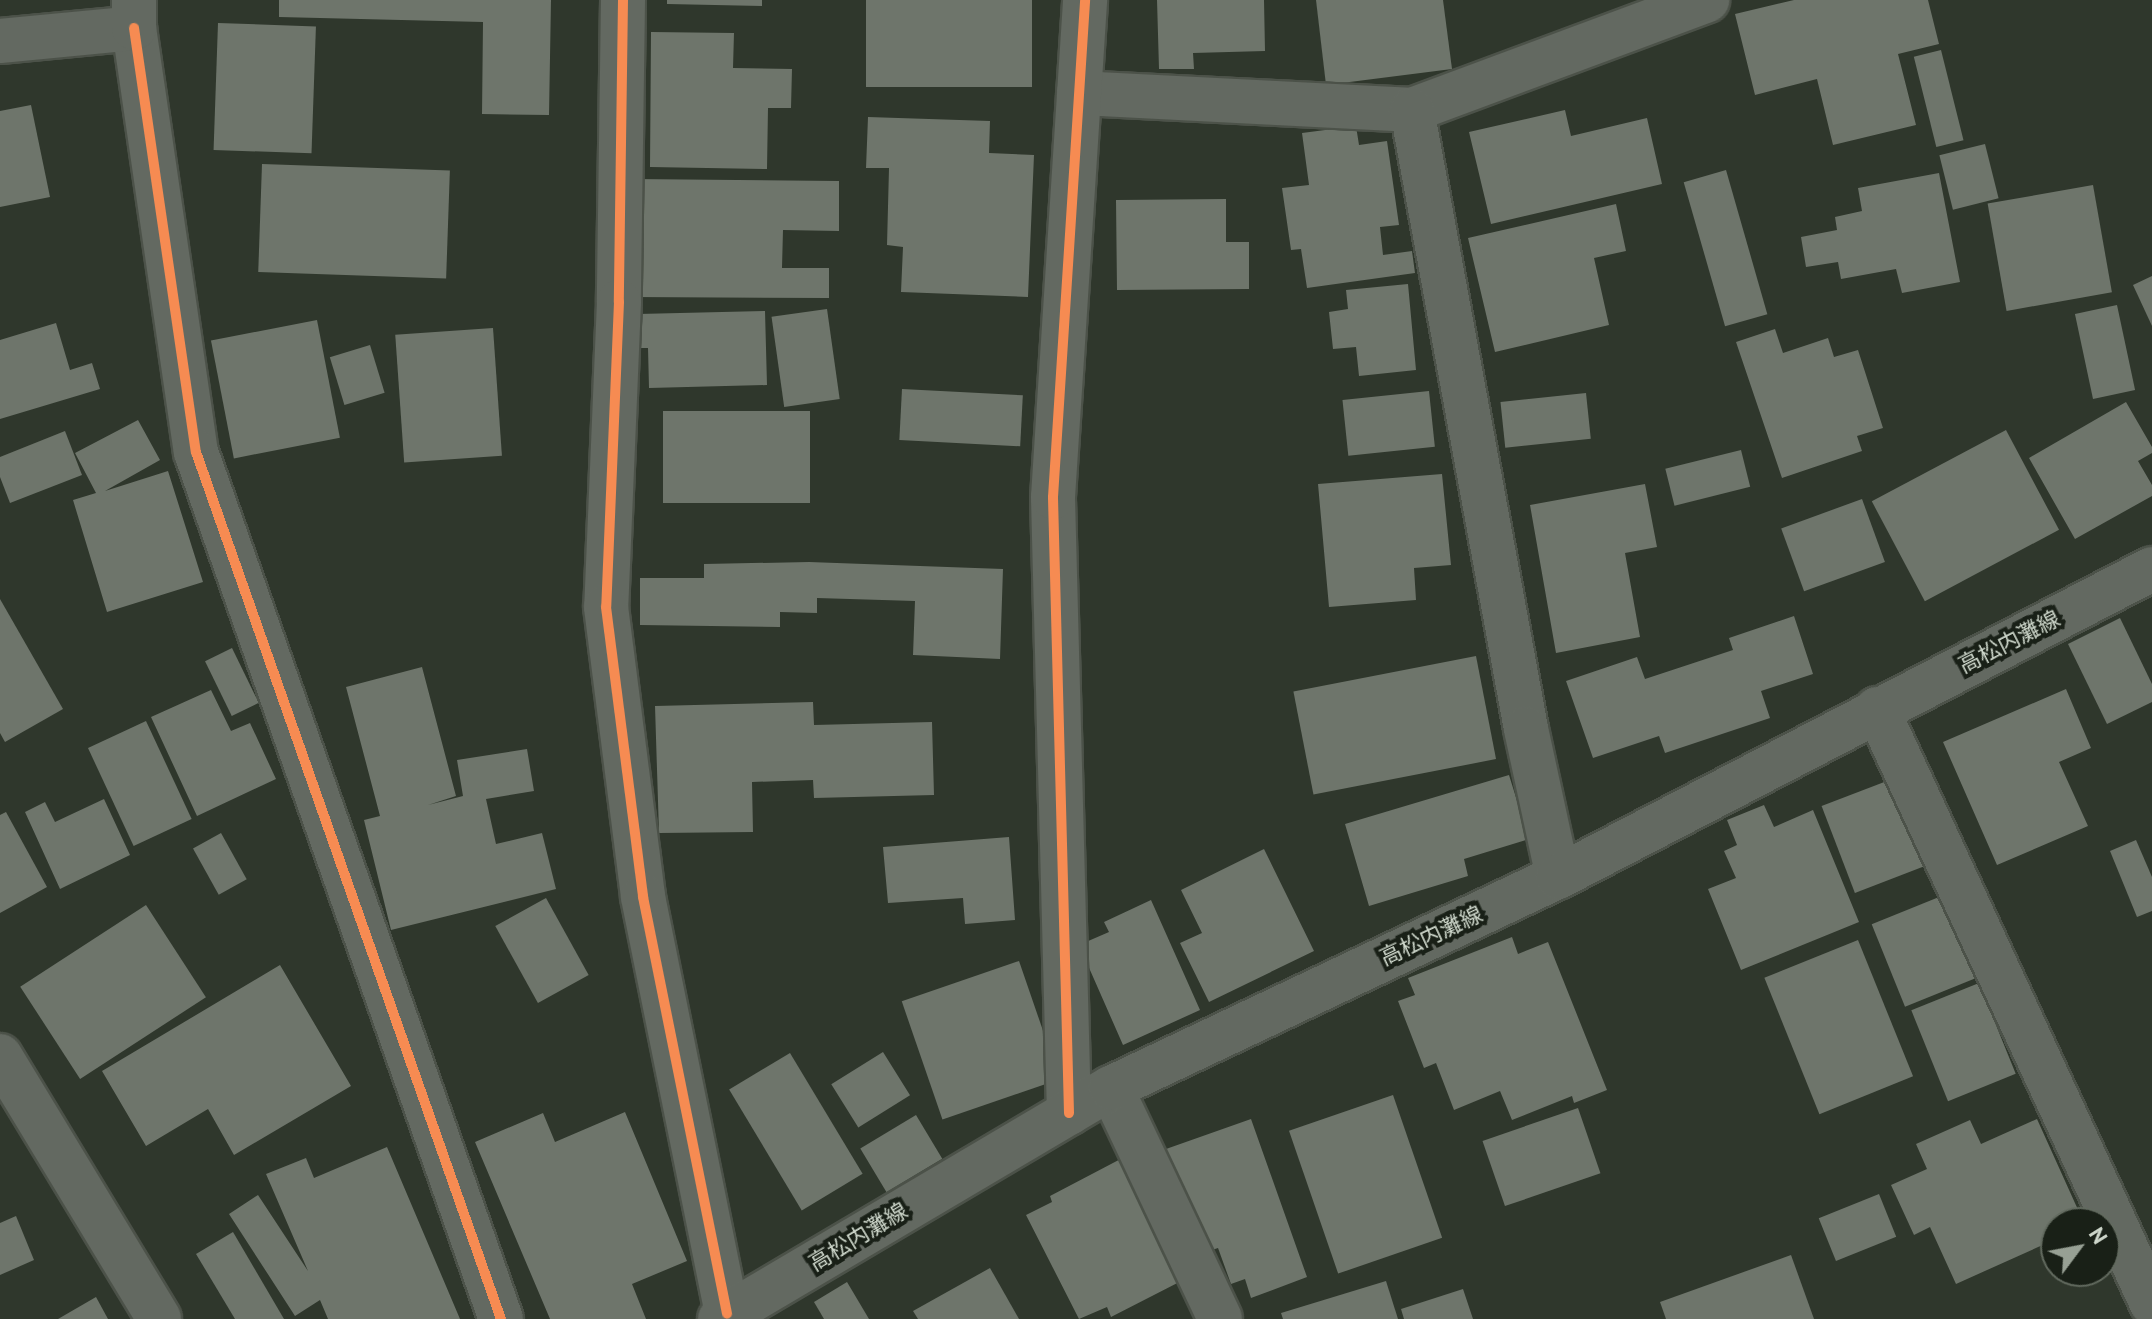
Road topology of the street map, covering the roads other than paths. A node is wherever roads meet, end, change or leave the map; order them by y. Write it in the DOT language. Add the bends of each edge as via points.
graph roads {
  1 [pos="623,0"];
  2 [pos="1085,0"];
  3 [pos="1707,0"];
  4 [pos="134,14"];
  5 [pos="0,41"];
  6 [pos="1079,93"];
  7 [pos="1412,110"];
  8 [pos="2152,569"];
  9 [pos="1877,709"];
  10 [pos="1558,877"];
  11 [pos="0,1056"];
  12 [pos="1111,1088"];
  13 [pos="1069,1113"];
  14 [pos="2152,1304"];
  15 [pos="723,1316"];
  16 [pos="159,1319"];
  17 [pos="501,1319"];
  18 [pos="1220,1319"];
  1 -- 15 [label="street" via="619,302 606,607 643,897"];
  2 -- 6 [label="street"];
  3 -- 7 [label="street"];
  4 -- 5 [label="street"];
  4 -- 17 [label="street" via="196,452"];
  6 -- 7 [label="street"];
  6 -- 13 [label="street" via="1053,497"];
  7 -- 10 [label="street"];
  8 -- 9 [label="street, 高松内灘線"];
  9 -- 10 [label="street, 高松内灘線"];
  9 -- 14 [label="street"];
  10 -- 12 [label="street, 高松内灘線"];
  11 -- 16 [label="street"];
  12 -- 13 [label="street, 高松内灘線"];
  12 -- 18 [label="street"];
  13 -- 15 [label="street, 高松内灘線"];
}
